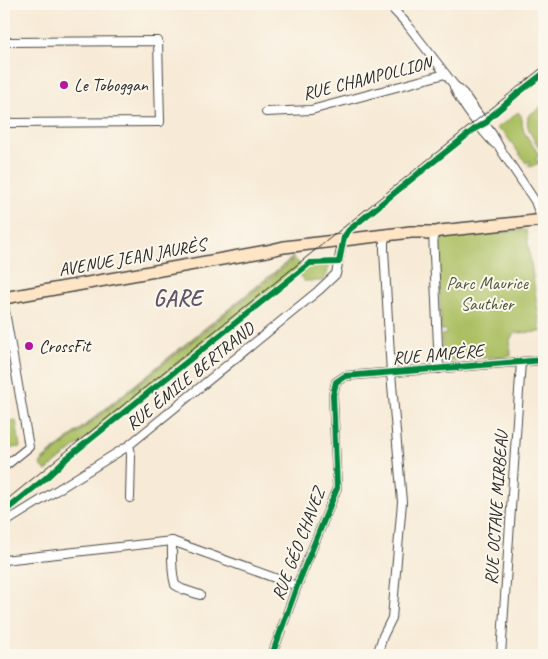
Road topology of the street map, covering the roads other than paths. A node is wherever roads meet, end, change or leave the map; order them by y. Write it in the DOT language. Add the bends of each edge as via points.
graph roads {
  1 [pos="388,4"];
  2 [pos="4,42"];
  3 [pos="444,74"];
  4 [pos="266,112"];
  5 [pos="4,123"];
  6 [pos="543,220"];
  7 [pos="433,232"];
  8 [pos="385,238"];
  9 [pos="343,243"];
  10 [pos="4,298"];
  11 [pos="4,306"];
  12 [pos="544,360"];
  13 [pos="521,362"];
  14 [pos="440,369"];
  15 [pos="391,373"];
  16 [pos="336,382"];
  17 [pos="128,446"];
  18 [pos="4,467"];
  19 [pos="130,498"];
  20 [pos="4,523"];
  21 [pos="172,541"];
  22 [pos="4,560"];
  23 [pos="297,586"];
  24 [pos="200,595"];
  25 [pos="272,655"];
  26 [pos="377,655"];
  27 [pos="501,655"];
  1 -- 3 [label="street" via="408,24"];
  2 -- 5 [label="street" via="158,41 160,122"];
  3 -- 4 [label="street, RUE CHAMPOLLION" via="311,110"];
  3 -- 6 [label="street" via="535,201"];
  6 -- 7 [label="main road, AVENUE JEAN JAURÈS"];
  7 -- 8 [label="main road, AVENUE JEAN JAURÈS" via="414,237"];
  7 -- 14 [label="street"];
  8 -- 9 [label="main road, AVENUE JEAN JAURÈS"];
  8 -- 15 [label="street"];
  9 -- 10 [label="main road, AVENUE JEAN JAURÈS" via="267,251"];
  9 -- 17 [label="street, RUE ÉMILE BERTRAND" via="336,274 318,291"];
  11 -- 18 [label="street" via="29,447"];
  12 -- 13 [label="street, RUE AMPÈRE"];
  13 -- 14 [label="street, RUE AMPÈRE"];
  13 -- 27 [label="street, RUE OCTAVE MIRBEAU"];
  14 -- 15 [label="street, RUE AMPÈRE"];
  15 -- 16 [label="street, RUE AMPÈRE" via="345,376"];
  15 -- 26 [label="street" via="402,502 392,618"];
  16 -- 23 [label="street, RUE GÉO CHAVEZ" via="333,395 337,488"];
  17 -- 19 [label="street, RUE ÉMILE BERTRAND" via="131,455"];
  17 -- 20 [label="street, RUE ÉMILE BERTRAND"];
  21 -- 22 [label="street"];
  21 -- 23 [label="street"];
  21 -- 24 [label="street" via="175,585"];
  23 -- 25 [label="street, RUE GÉO CHAVEZ"];
}
